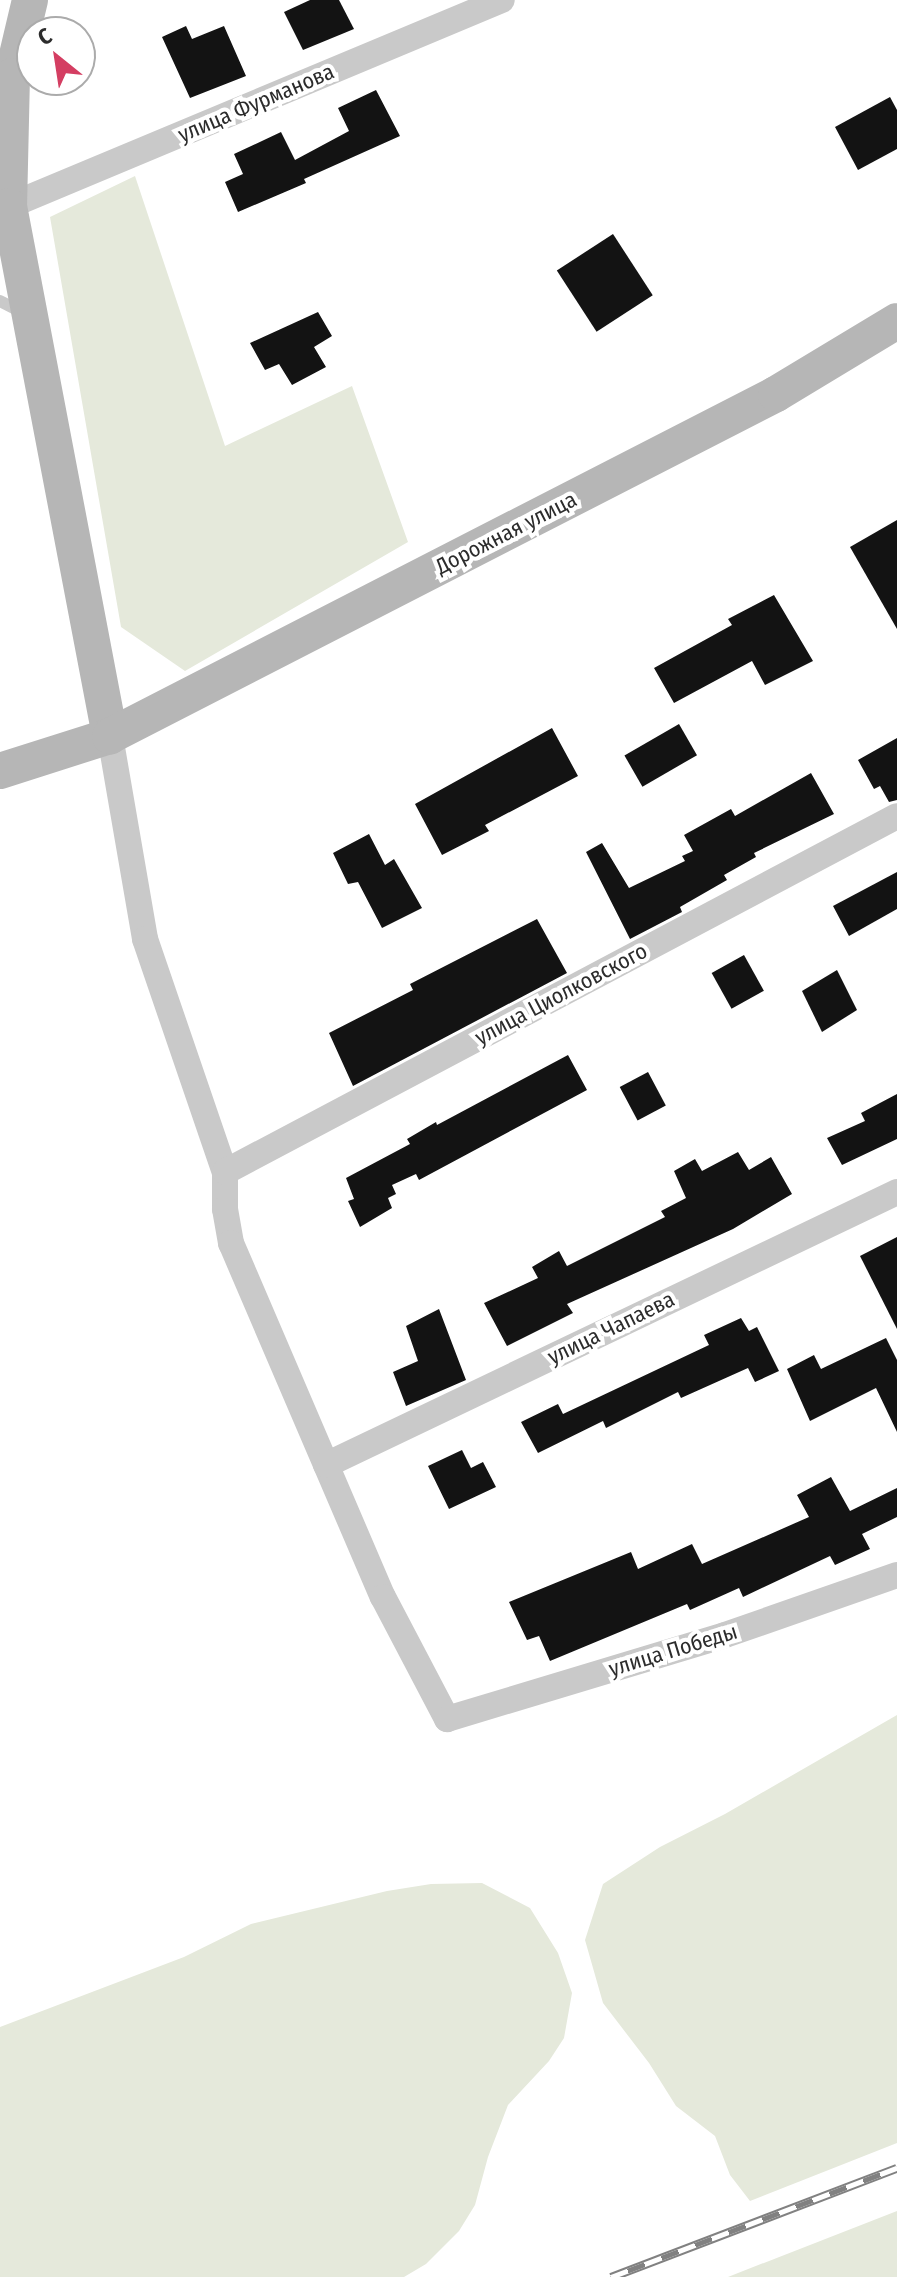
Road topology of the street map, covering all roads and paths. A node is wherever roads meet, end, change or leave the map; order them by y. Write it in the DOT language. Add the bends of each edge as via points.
graph roads {
  1 [pos="30,0"];
  2 [pos="502,0"];
  3 [pos="6,78"];
  4 [pos="9,206"];
  5 [pos="15,309"];
  6 [pos="897,321"];
  7 [pos="110,736"];
  8 [pos="0,771"];
  9 [pos="897,816"];
  10 [pos="225,1172"];
  11 [pos="897,1192"];
  12 [pos="326,1465"];
  13 [pos="897,1575"];
  1 -- 3 [label="main road"];
  2 -- 4 [label="street, улица Фурманова"];
  3 -- 4 [label="main road"];
  4 -- 5 [label="main road"];
  5 -- 7 [label="main road"];
  6 -- 7 [label="main road, Дорожная улица" via="776,394"];
  7 -- 8 [label="main road, Дорожная улица"];
  7 -- 10 [label="street" via="145,939"];
  9 -- 10 [label="street, улица Циолковского"];
  10 -- 12 [label="street" via="231,1243"];
  11 -- 12 [label="street, улица Чапаева"];
  12 -- 13 [label="street, улица Победы" via="383,1597 447,1719 725,1635"];
}
